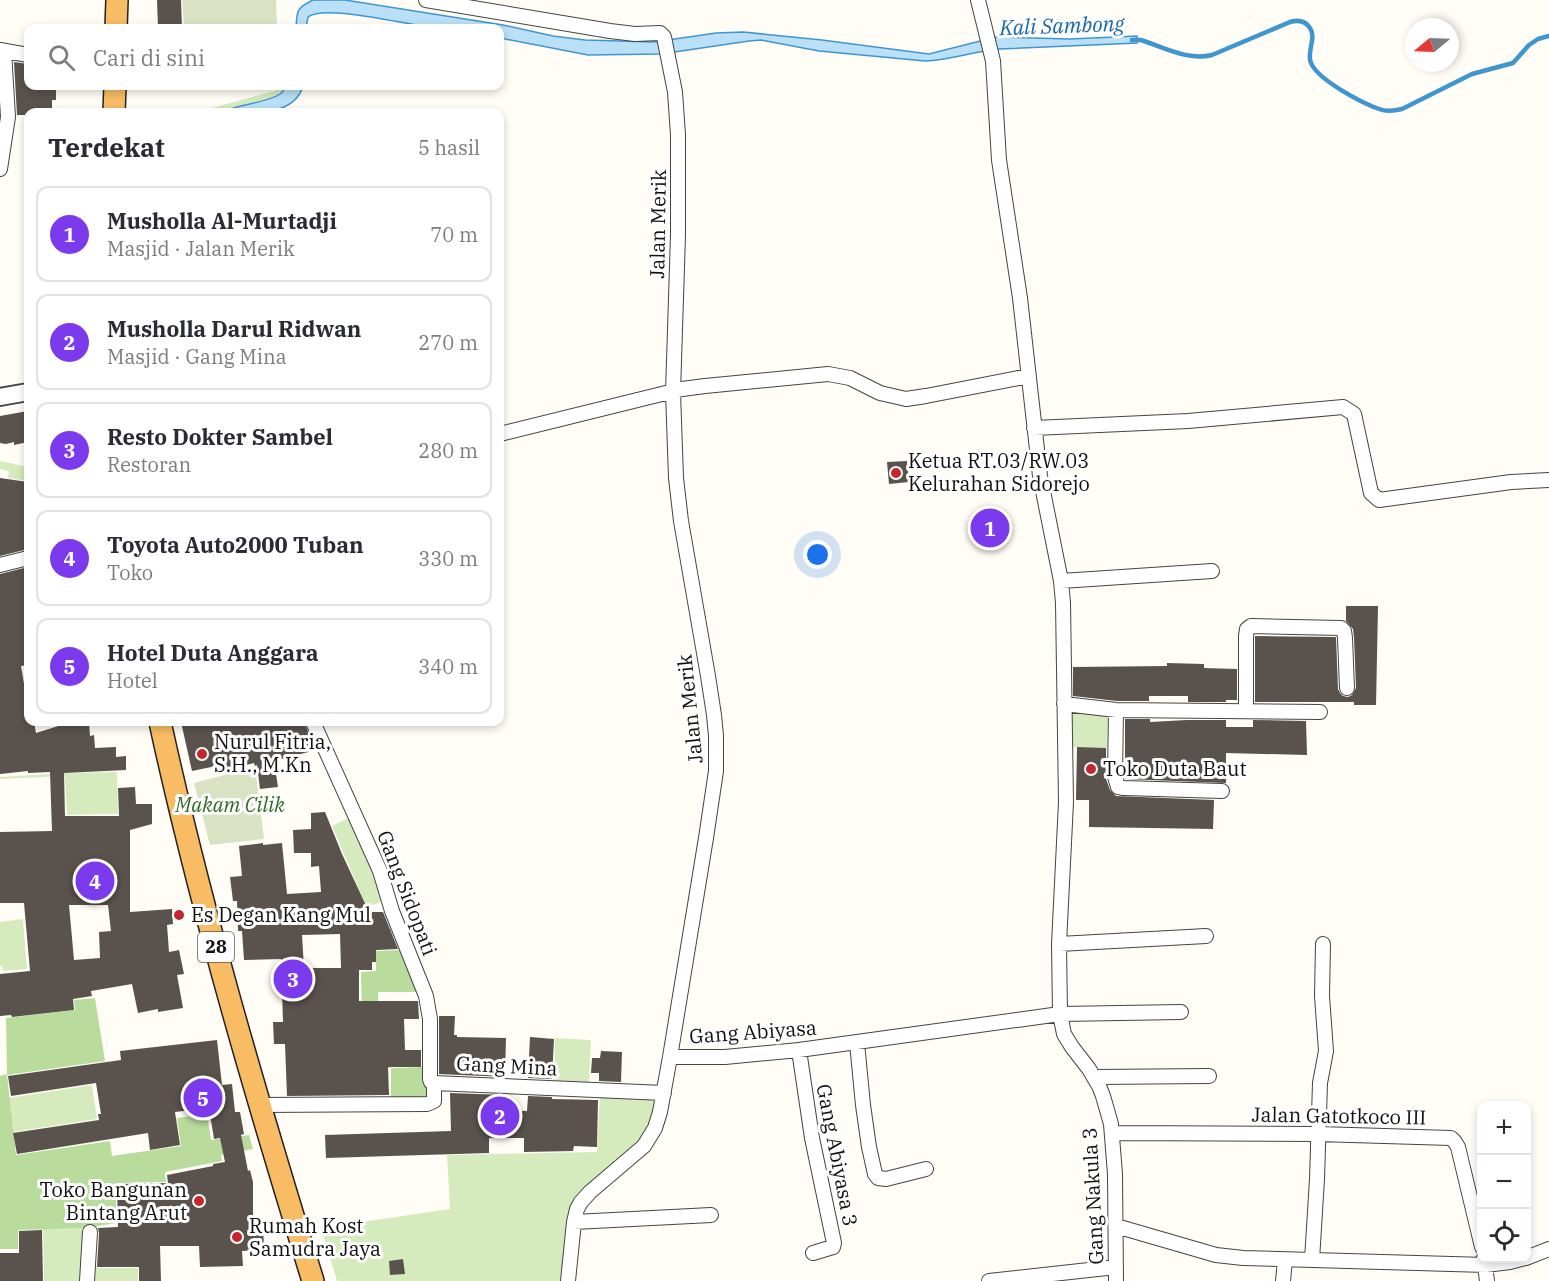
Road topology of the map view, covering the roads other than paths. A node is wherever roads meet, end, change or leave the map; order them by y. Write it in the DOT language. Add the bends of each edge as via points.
graph roads {
  1 [pos="117,0"];
  2 [pos="426,0"];
  3 [pos="978,0"];
  4 [pos="116,24"];
  5 [pos="2,51"];
  6 [pos="24,54"];
  7 [pos="115,90"];
  8 [pos="114,108"];
  9 [pos="0,169"];
  10 [pos="1029,376"];
  11 [pos="673,392"];
  12 [pos="24,393"];
  13 [pos="0,397"];
  14 [pos="1034,428"];
  15 [pos="504,433"];
  16 [pos="1549,480"];
  17 [pos="24,559"];
  18 [pos="0,565"];
  19 [pos="1212,571"];
  20 [pos="1061,581"];
  21 [pos="1347,688"];
  22 [pos="1064,704"];
  23 [pos="1116,710"];
  24 [pos="1245,711"];
  25 [pos="1320,711"];
  26 [pos="161,726"];
  27 [pos="316,726"];
  28 [pos="1222,791"];
  29 [pos="1206,936"];
  30 [pos="1059,944"];
  31 [pos="1323,944"];
  32 [pos="1181,1012"];
  33 [pos="1060,1014"];
  34 [pos="857,1042"];
  35 [pos="799,1050"];
  36 [pos="670,1057"];
  37 [pos="1209,1076"];
  38 [pos="1094,1077"];
  39 [pos="434,1083"];
  40 [pos="664,1093"];
  41 [pos="259,1105"];
  42 [pos="1112,1133"];
  43 [pos="1318,1134"];
  44 [pos="926,1169"];
  45 [pos="711,1215"];
  46 [pos="574,1222"];
  47 [pos="1116,1226"];
  48 [pos="1477,1226"];
  49 [pos="90,1232"];
  50 [pos="1549,1248"];
  51 [pos="813,1253"];
  52 [pos="1531,1256"];
  53 [pos="1285,1260"];
  54 [pos="1312,1260"];
  55 [pos="1477,1262"];
  56 [pos="1485,1263"];
  57 [pos="1116,1274"];
  58 [pos="87,1281"];
  59 [pos="313,1281"];
  60 [pos="568,1281"];
  61 [pos="989,1281"];
  62 [pos="1283,1281"];
  63 [pos="1487,1281"];
  1 -- 4 [label="highway"];
  2 -- 11 [label="street, Jalan Merik" via="610,31 658,33 664,37 675,92 679,166"];
  3 -- 10 [label="street, Gang Nakula 3" via="993,61 999,160"];
  5 -- 6 [label="street"];
  5 -- 9 [label="street" via="8,117"];
  7 -- 8 [label="highway"];
  10 -- 11 [label="street" via="906,399 828,374"];
  10 -- 14 [label="street, Gang Nakula 3"];
  11 -- 15 [label="street"];
  11 -- 36 [label="street, Jalan Merik" via="678,501 710,686 716,756 714,789"];
  12 -- 13 [label="street"];
  14 -- 16 [label="street" via="1188,421 1342,407 1354,414 1371,493 1379,500"];
  14 -- 20 [label="street, Gang Nakula 3"];
  17 -- 18 [label="street"];
  19 -- 20 [label="street"];
  20 -- 22 [label="street, Gang Nakula 3"];
  21 -- 24 [label="street" via="1341,628 1251,626 1246,636"];
  22 -- 23 [label="street"];
  22 -- 30 [label="street, Gang Nakula 3" via="1066,810"];
  23 -- 24 [label="street"];
  23 -- 28 [label="street" via="1118,787"];
  24 -- 25 [label="street"];
  26 -- 41 [label="highway, 28"];
  27 -- 39 [label="street, Gang Sidopati" via="380,871 426,996 430,1019 429,1079"];
  29 -- 30 [label="street"];
  30 -- 33 [label="street, Gang Nakula 3"];
  31 -- 43 [label="street" via="1326,1051"];
  32 -- 33 [label="street, Gang Abiyasa"];
  33 -- 34 [label="street, Gang Abiyasa"];
  33 -- 38 [label="street, Gang Nakula 3" via="1072,1047"];
  34 -- 35 [label="street, Gang Abiyasa"];
  34 -- 44 [label="street" via="875,1174 886,1179"];
  35 -- 36 [label="street, Gang Abiyasa"];
  35 -- 51 [label="street, Gang Abiyasa 3" via="834,1243 833,1247"];
  36 -- 40 [label="street, Gang Abiyasa"];
  37 -- 38 [label="street"];
  38 -- 42 [label="street, Gang Nakula 3"];
  39 -- 40 [label="street, Gang Mina"];
  39 -- 41 [label="street, Gang Mina" via="434,1101 427,1104"];
  40 -- 46 [label="street, Gang Abiyasa" via="649,1141 590,1192 577,1209"];
  41 -- 59 [label="highway, 28"];
  42 -- 43 [label="street, Jalan Gatotkoco III"];
  42 -- 47 [label="street, Gang Nakula 3"];
  43 -- 48 [label="street, Jalan Gatotkoco III" via="1451,1138 1458,1147"];
  43 -- 54 [label="street"];
  45 -- 46 [label="street"];
  46 -- 60 [label="street, Gang Abiyasa"];
  47 -- 53 [label="street" via="1216,1255"];
  47 -- 57 [label="street, Gang Nakula 3"];
  49 -- 58 [label="street"];
  50 -- 52 [label="street"];
  53 -- 54 [label="street"];
  53 -- 62 [label="street"];
  54 -- 55 [label="street"];
  56 -- 63 [label="street"];
  57 -- 61 [label="street"];
}
